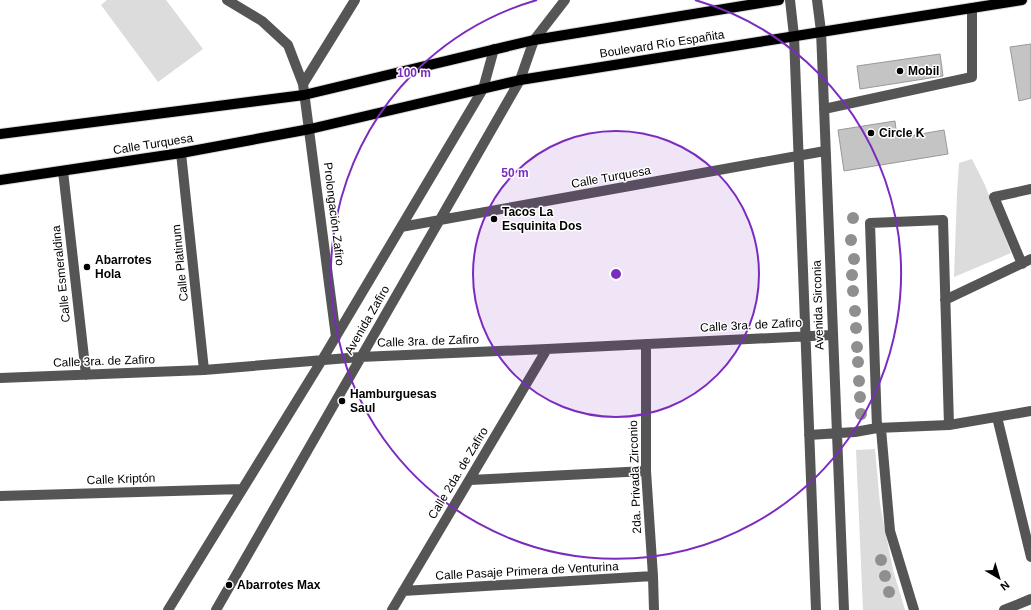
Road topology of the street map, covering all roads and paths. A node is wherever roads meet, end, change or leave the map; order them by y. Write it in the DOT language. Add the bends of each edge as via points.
graph roads {
  1 [pos="227,0"];
  2 [pos="355,0"];
  3 [pos="565,0"];
  4 [pos="779,0"];
  5 [pos="790,0"];
  6 [pos="817,0"];
  7 [pos="1022,0"];
  8 [pos="972,8"];
  9 [pos="822,31"];
  10 [pos="794,36"];
  11 [pos="534,40"];
  12 [pos="494,49"];
  13 [pos="520,80"];
  14 [pos="303,84"];
  15 [pos="483,89"];
  16 [pos="304,95"];
  17 [pos="824,109"];
  18 [pos="310,129"];
  19 [pos="0,134"];
  20 [pos="825,151"];
  21 [pos="181,153"];
  22 [pos="798,156"];
  23 [pos="63,171"];
  24 [pos="0,180"];
  25 [pos="1031,189"];
  26 [pos="440,220"];
  27 [pos="401,227"];
  28 [pos="1026,261"];
  29 [pos="945,300"];
  30 [pos="832,335"];
  31 [pos="805,336"];
  32 [pos="336,337"];
  33 [pos="646,344"];
  34 [pos="547,350"];
  35 [pos="360,357"];
  36 [pos="322,360"];
  37 [pos="204,370"];
  38 [pos="86,375"];
  39 [pos="0,378"];
  40 [pos="1031,411"];
  41 [pos="997,417"];
  42 [pos="950,426"];
  43 [pos="879,429"];
  44 [pos="836,432"];
  45 [pos="809,435"];
  46 [pos="646,471"];
  47 [pos="470,480"];
  48 [pos="242,489"];
  49 [pos="0,496"];
  50 [pos="1031,557"];
  51 [pos="653,576"];
  52 [pos="403,591"];
  53 [pos="1031,599"];
  54 [pos="168,610"];
  55 [pos="216,610"];
  56 [pos="392,610"];
  57 [pos="654,610"];
  58 [pos="816,610"];
  59 [pos="844,610"];
  60 [pos="914,610"];
  61 [pos="1004,610"];
  1 -- 14 [label="street, Prolongación Zafiro" via="262,21 288,45"];
  2 -- 14 [label="street"];
  3 -- 11 [label="street, Avenida Zafiro"];
  4 -- 11 [label="main road, Boulevard Río Españita"];
  5 -- 10 [label="street, Avenida Sirconia"];
  6 -- 9 [label="street, Avenida Sirconia"];
  7 -- 8 [label="main road, Boulevard Río Españita"];
  8 -- 9 [label="main road, Boulevard Río Españita"];
  8 -- 17 [label="street" via="972,77"];
  9 -- 10 [label="main road, Boulevard Río Españita"];
  9 -- 17 [label="street, Avenida Sirconia"];
  10 -- 13 [label="main road, Boulevard Río Españita"];
  10 -- 22 [label="street, Avenida Sirconia"];
  11 -- 12 [label="main road, Boulevard Río Españita"];
  11 -- 13 [label="street, Avenida Zafiro"];
  12 -- 15 [label="street, Avenida Zafiro"];
  12 -- 16 [label="main road, Boulevard Río Españita"];
  13 -- 15 [label="main road, Boulevard Río Españita"];
  13 -- 26 [label="street, Avenida Zafiro"];
  14 -- 16 [label="street, Prolongación Zafiro"];
  15 -- 18 [label="main road, Boulevard Río Españita"];
  15 -- 27 [label="street, Avenida Zafiro"];
  16 -- 18 [label="street, Prolongación Zafiro"];
  16 -- 19 [label="main road"];
  17 -- 20 [label="street, Avenida Sirconia"];
  18 -- 21 [label="main road, Calle Turquesa"];
  18 -- 32 [label="street, Prolongación Zafiro"];
  20 -- 22 [label="street, Calle Turquesa"];
  20 -- 30 [label="street, Avenida Sirconia"];
  21 -- 23 [label="main road, Calle Turquesa"];
  21 -- 37 [label="street, Calle Platinum"];
  22 -- 26 [label="street, Calle Turquesa"];
  22 -- 31 [label="street, Avenida Sirconia"];
  23 -- 24 [label="main road, Calle Turquesa"];
  23 -- 38 [label="street, Calle Esmeraldina"];
  25 -- 28 [label="street" via="994,197"];
  26 -- 27 [label="street, Calle Turquesa"];
  26 -- 35 [label="street, Avenida Zafiro"];
  27 -- 32 [label="street, Avenida Zafiro"];
  28 -- 29 [label="street"];
  29 -- 42 [label="street"];
  29 -- 43 [label="street" via="942,220 870,222"];
  30 -- 31 [label="street, Calle 3ra. de Zafiro"];
  30 -- 44 [label="street, Avenida Sirconia"];
  31 -- 33 [label="street, Calle 3ra. de Zafiro"];
  31 -- 45 [label="street, Avenida Sirconia"];
  32 -- 36 [label="street, Avenida Zafiro"];
  33 -- 34 [label="street, Calle 3ra. de Zafiro"];
  33 -- 46 [label="street, 2da. Privada Zirconio"];
  34 -- 35 [label="street, Calle 3ra. de Zafiro"];
  34 -- 47 [label="street, Calle 2da. de Zafiro"];
  35 -- 36 [label="street, Calle 3ra. de Zafiro"];
  35 -- 55 [label="street, Avenida Zafiro"];
  36 -- 37 [label="street, Calle 3ra. de Zafiro"];
  36 -- 48 [label="street, Avenida Zafiro"];
  37 -- 38 [label="street, Calle 3ra. de Zafiro"];
  38 -- 39 [label="street, Calle 3ra. de Zafiro"];
  40 -- 41 [label="street"];
  41 -- 42 [label="street"];
  41 -- 50 [label="street"];
  42 -- 43 [label="street"];
  43 -- 44 [label="street"];
  43 -- 60 [label="street" via="890,531"];
  44 -- 45 [label="street"];
  44 -- 59 [label="street, Avenida Sirconia"];
  45 -- 58 [label="street, Avenida Sirconia"];
  46 -- 47 [label="street"];
  46 -- 51 [label="street, 2da. Privada Zirconio"];
  47 -- 52 [label="street, Calle 2da. de Zafiro"];
  48 -- 49 [label="street, Calle Kriptón"];
  48 -- 54 [label="street, Avenida Zafiro"];
  51 -- 52 [label="street, Calle Pasaje Primera de Venturina"];
  51 -- 57 [label="street, 2da. Privada Zirconio"];
  52 -- 56 [label="street, Calle 2da. de Zafiro"];
  53 -- 61 [label="street"];
}
